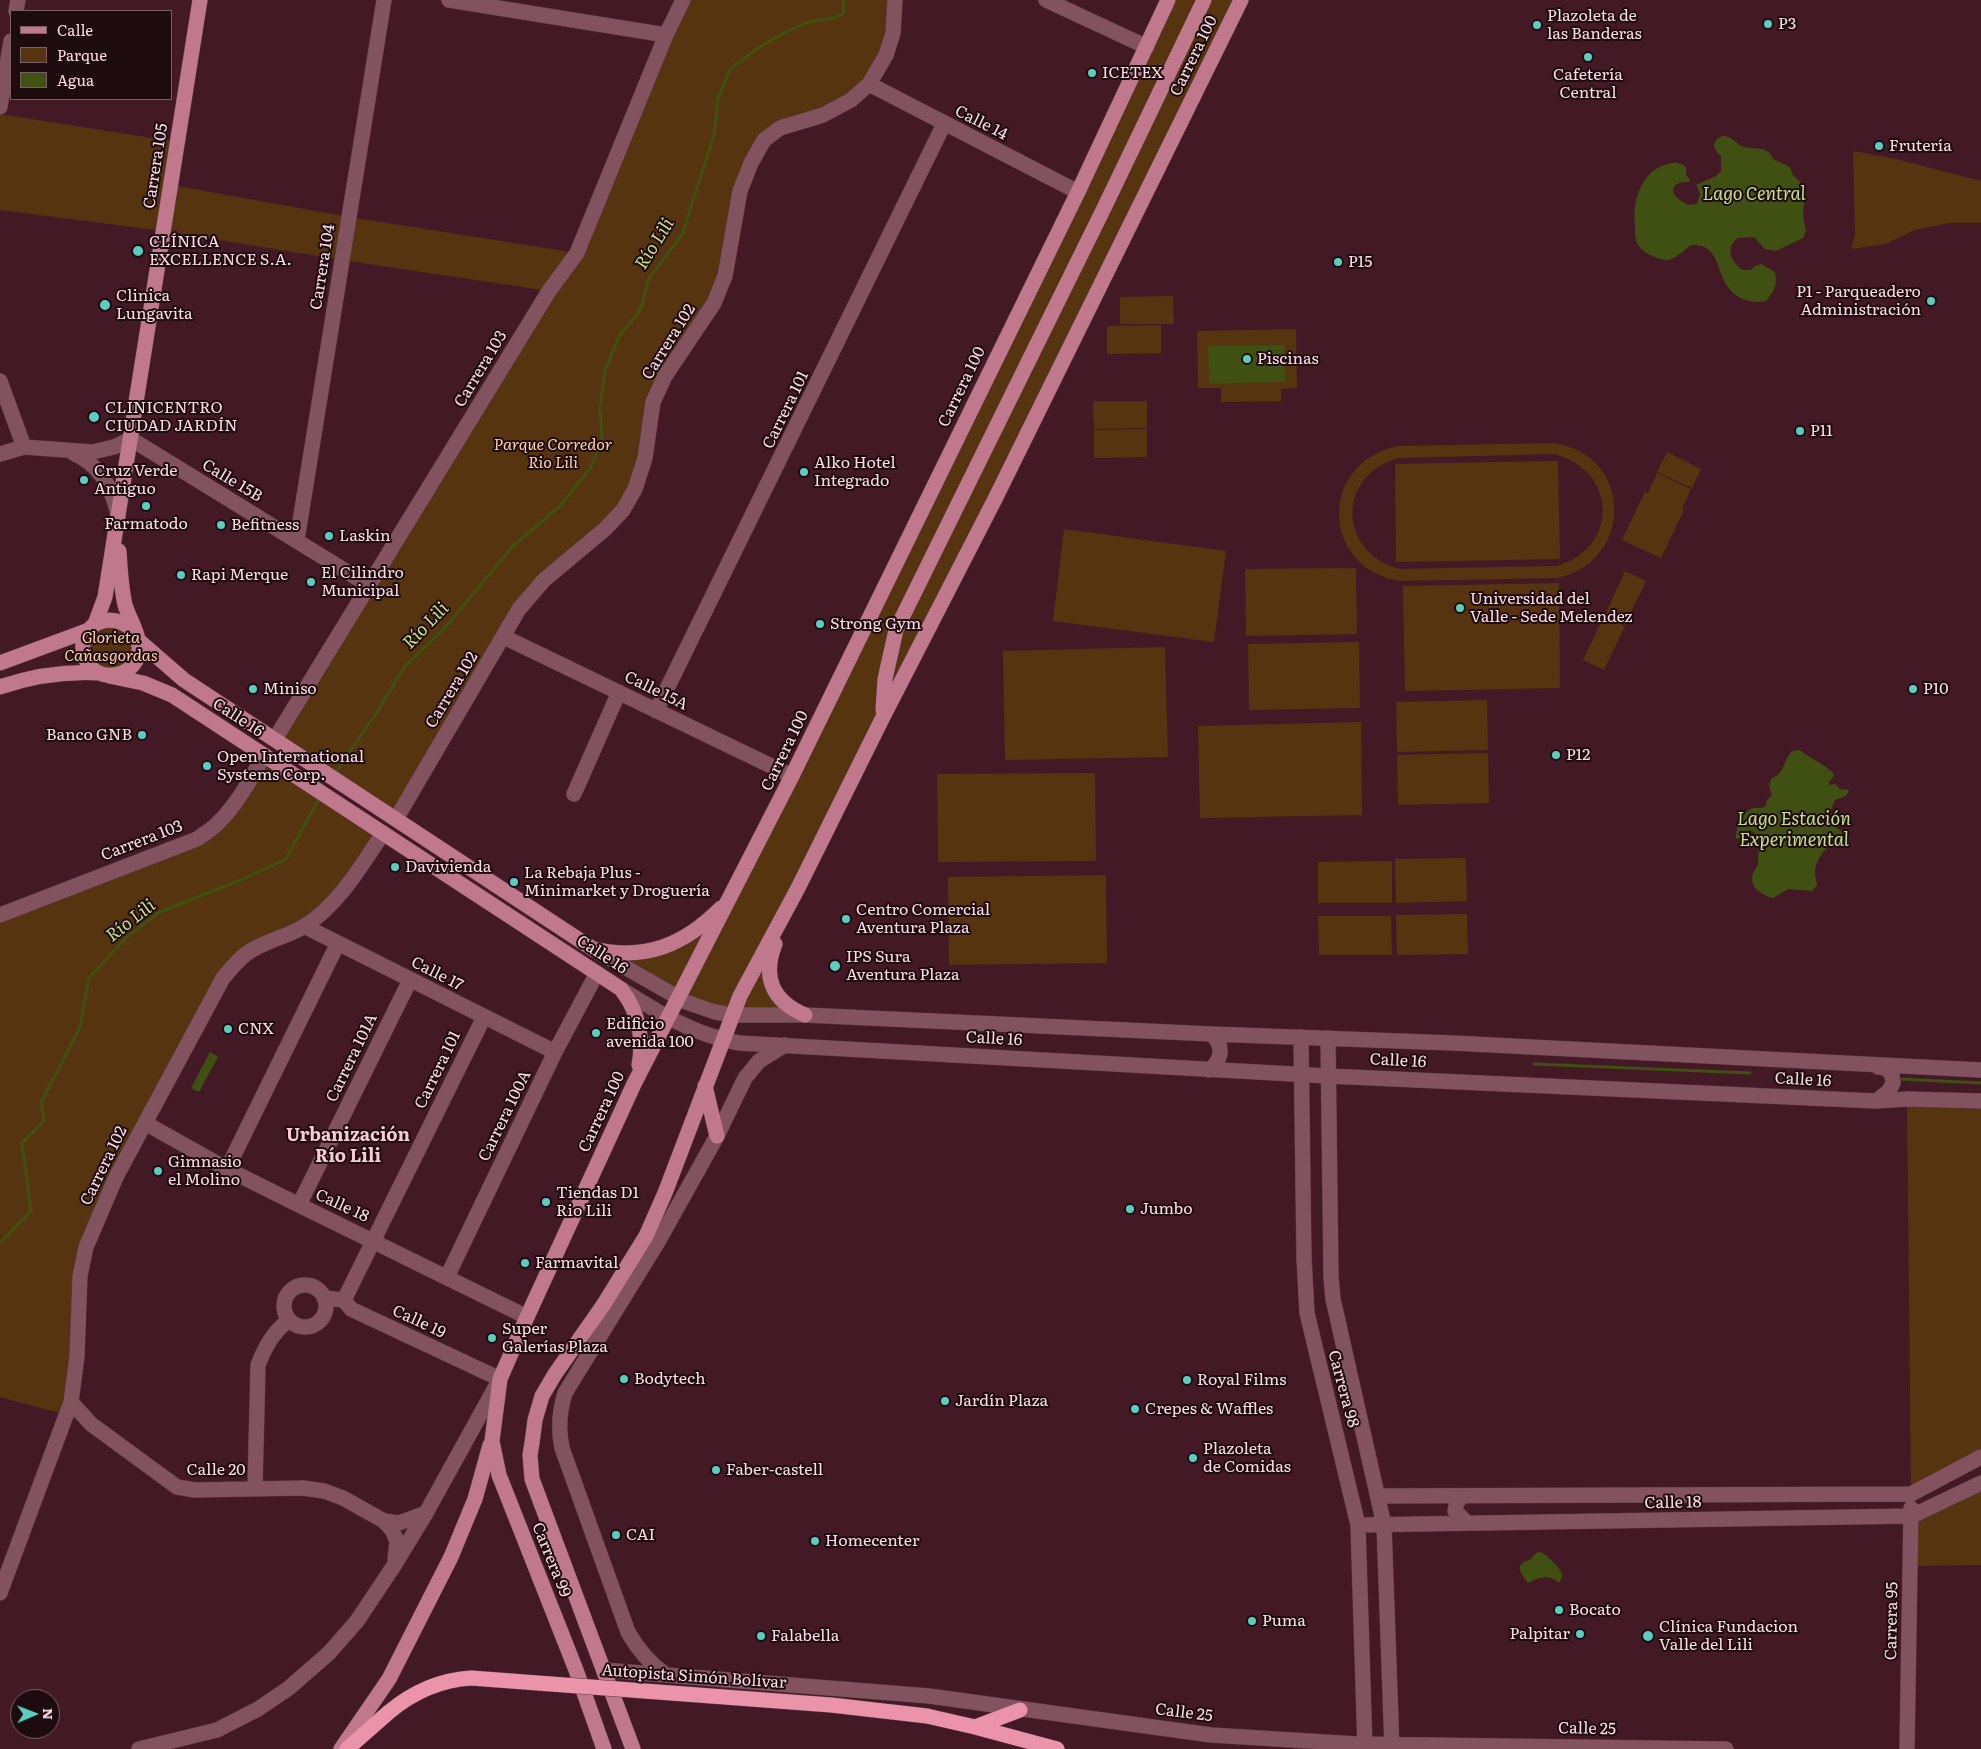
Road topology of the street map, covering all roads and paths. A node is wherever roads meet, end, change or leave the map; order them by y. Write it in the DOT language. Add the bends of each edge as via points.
graph roads {
  1 [pos="200,0"];
  2 [pos="384,0"];
  3 [pos="449,0"];
  4 [pos="683,0"];
  5 [pos="894,0"];
  6 [pos="1046,0"];
  7 [pos="1168,0"];
  8 [pos="1204,0"];
  9 [pos="1241,0"];
  10 [pos="666,35"];
  11 [pos="1147,47"];
  12 [pos="10,48"];
  13 [pos="869,84"];
  14 [pos="0,107"];
  15 [pos="944,124"];
  16 [pos="1078,192"];
  17 [pos="0,381"];
  18 [pos="131,439"];
  19 [pos="24,447"];
  20 [pos="69,452"];
  21 [pos="0,454"];
  22 [pos="119,515"];
  23 [pos="297,540"];
  24 [pos="370,586"];
  25 [pos="92,627"];
  26 [pos="137,637"];
  27 [pos="504,637"];
  28 [pos="0,662"];
  29 [pos="104,674"];
  30 [pos="0,686"];
  31 [pos="619,692"];
  32 [pos="656,711"];
  33 [pos="882,717"];
  34 [pos="275,739"];
  35 [pos="264,756"];
  36 [pos="792,776"];
  37 [pos="574,794"];
  38 [pos="396,819"];
  39 [pos="384,833"];
  40 [pos="798,888"];
  41 [pos="731,898"];
  42 [pos="0,915"];
  43 [pos="304,926"];
  44 [pos="338,943"];
  45 [pos="593,949"];
  46 [pos="597,973"];
  47 [pos="410,980"];
  48 [pos="621,989"];
  49 [pos="679,998"];
  50 [pos="733,1015"];
  51 [pos="805,1015"];
  52 [pos="484,1017"];
  53 [pos="668,1018"];
  54 [pos="1211,1034"];
  55 [pos="1301,1036"];
  56 [pos="1328,1038"];
  57 [pos="723,1040"];
  58 [pos="785,1045"];
  59 [pos="555,1052"];
  60 [pos="1839,1064"];
  61 [pos="1209,1070"];
  62 [pos="1981,1070"];
  63 [pos="1301,1074"];
  64 [pos="1328,1076"];
  65 [pos="634,1084"];
  66 [pos="706,1086"];
  67 [pos="1876,1100"];
  68 [pos="1981,1101"];
  69 [pos="145,1123"];
  70 [pos="717,1136"];
  71 [pos="227,1169"];
  72 [pos="1303,1169"];
  73 [pos="1330,1196"];
  74 [pos="299,1205"];
  75 [pos="373,1240"];
  76 [pos="447,1277"];
  77 [pos="324,1298"];
  78 [pos="344,1300"];
  79 [pos="610,1307"];
  80 [pos="527,1317"];
  81 [pos="289,1320"];
  82 [pos="500,1379"];
  83 [pos="71,1402"];
  84 [pos="492,1441"];
  85 [pos="532,1443"];
  86 [pos="1981,1458"];
  87 [pos="1981,1483"];
  88 [pos="255,1488"];
  89 [pos="1911,1494"];
  90 [pos="1378,1496"];
  91 [pos="1464,1496"];
  92 [pos="426,1513"];
  93 [pos="1912,1516"];
  94 [pos="384,1521"];
  95 [pos="1467,1523"];
  96 [pos="1384,1524"];
  97 [pos="1358,1525"];
  98 [pos="395,1564"];
  99 [pos="0,1594"];
  100 [pos="604,1670"];
  101 [pos="666,1675"];
  102 [pos="1020,1710"];
  103 [pos="976,1727"];
  104 [pos="1365,1747"];
  105 [pos="1392,1747"];
  106 [pos="139,1749"];
  107 [pos="341,1749"];
  108 [pos="347,1749"];
  109 [pos="604,1749"];
  110 [pos="633,1749"];
  111 [pos="1056,1749"];
  112 [pos="1726,1749"];
  113 [pos="1907,1749"];
  1 -- 18 [label="main road, Carrera 105"];
  2 -- 23 [label="street, Carrera 104"];
  3 -- 10 [label="street"];
  4 -- 10 [label="street, Carrera 103"];
  5 -- 13 [label="street, Carrera 102" via="893,33 886,55"];
  6 -- 11 [label="street"];
  7 -- 11 [label="main road, Carrera 100"];
  8 -- 33 [label="main road" via="896,630 885,679"];
  9 -- 33 [label="main road, Carrera 100" via="995,498"];
  10 -- 24 [label="street, Carrera 103" via="577,253 549,291"];
  11 -- 16 [label="main road, Carrera 100"];
  12 -- 14 [label="street"];
  13 -- 15 [label="street, Calle 14"];
  13 -- 27 [label="street, Carrera 102" via="851,100 823,115 780,128 764,140 740,191 725,276 714,303 665,376 653,402 646,458 635,489 623,510 605,529 544,580 519,609"];
  15 -- 16 [label="street, Calle 14"];
  15 -- 32 [label="street, Carrera 101"];
  16 -- 36 [label="main road, Carrera 100"];
  17 -- 19 [label="street"];
  18 -- 20 [label="street" via="92,452"];
  18 -- 22 [label="main road, Carrera 105"];
  18 -- 23 [label="street, Calle 15B"];
  19 -- 20 [label="street"];
  19 -- 21 [label="street"];
  20 -- 22 [label="street" via="90,463 107,480"];
  22 -- 25 [label="main road, Carrera 105" via="106,597"];
  22 -- 26 [label="main road, Carrera 105" via="121,583"];
  23 -- 24 [label="street, Calle 15B"];
  24 -- 34 [label="street, Carrera 103"];
  25 -- 26 [label="main road" via="102,621 118,620"];
  25 -- 28 [label="main road"];
  25 -- 29 [label="main road" via="84,639 85,659 91,667"];
  26 -- 29 [label="main road" via="139,654 133,666 122,674"];
  26 -- 34 [label="main road, Calle 16" via="184,680"];
  27 -- 31 [label="street, Calle 15A"];
  27 -- 38 [label="street, Carrera 102"];
  29 -- 30 [label="main road" via="47,674"];
  29 -- 35 [label="main road, Calle 16" via="143,683 172,695"];
  31 -- 32 [label="street, Calle 15A"];
  31 -- 37 [label="street"];
  32 -- 36 [label="street, Calle 15A"];
  33 -- 40 [label="main road, Carrera 100"];
  34 -- 38 [label="main road, Calle 16"];
  35 -- 39 [label="main road, Calle 16"];
  35 -- 42 [label="street, Carrera 103" via="226,813 197,839"];
  36 -- 41 [label="main road, Carrera 100"];
  38 -- 45 [label="main road, Calle 16"];
  39 -- 43 [label="street, Carrera 102" via="350,884"];
  39 -- 46 [label="main road, Calle 16"];
  40 -- 50 [label="main road, Carrera 100" via="744,988"];
  40 -- 51 [label="main road" via="773,950 769,974 782,1001 790,1009"];
  41 -- 45 [label="main road" via="694,932 665,946 627,953"];
  41 -- 49 [label="main road, Carrera 100"];
  43 -- 44 [label="street, Calle 17"];
  43 -- 69 [label="street, Carrera 102" via="252,949 223,978"];
  44 -- 47 [label="street, Calle 17"];
  44 -- 71 [label="street"];
  45 -- 49 [label="street, Calle 16"];
  46 -- 48 [label="main road, Calle 16"];
  46 -- 59 [label="street, Carrera 100A"];
  47 -- 52 [label="street, Calle 17"];
  47 -- 74 [label="street, Carrera 101A"];
  48 -- 53 [label="street, Calle 16"];
  48 -- 65 [label="main road" via="635,1012 641,1038 640,1064"];
  49 -- 50 [label="street, Calle 16" via="703,1009"];
  49 -- 53 [label="main road, Carrera 100"];
  50 -- 51 [label="street, Calle 16"];
  50 -- 57 [label="main road, Carrera 100"];
  51 -- 54 [label="street, Calle 16"];
  52 -- 59 [label="street, Calle 17"];
  52 -- 75 [label="street, Carrera 101"];
  53 -- 57 [label="street, Calle 16" via="706,1036"];
  53 -- 65 [label="main road, Carrera 100"];
  54 -- 55 [label="street, Calle 16"];
  54 -- 61 [label="street" via="1219,1043 1221,1055"];
  55 -- 56 [label="street, Calle 16"];
  55 -- 63 [label="street, Carrera 98"];
  56 -- 60 [label="street, Calle 16"];
  56 -- 64 [label="street, Carrera 98"];
  57 -- 58 [label="street, Calle 16"];
  57 -- 66 [label="main road, Carrera 100"];
  58 -- 61 [label="street, Calle 16"];
  58 -- 70 [label="street, Carrera 100" via="759,1061 745,1078"];
  59 -- 76 [label="street, Carrera 100A"];
  60 -- 62 [label="street, Calle 16"];
  60 -- 67 [label="street" via="1888,1070 1893,1077 1892,1086"];
  61 -- 63 [label="street, Calle 16"];
  63 -- 64 [label="street, Calle 16"];
  63 -- 72 [label="street, Carrera 98"];
  64 -- 67 [label="street, Calle 16"];
  64 -- 73 [label="street, Carrera 98"];
  65 -- 80 [label="main road, Carrera 100"];
  66 -- 70 [label="main road"];
  66 -- 79 [label="main road, Carrera 100" via="665,1193"];
  67 -- 68 [label="street, Calle 16"];
  69 -- 71 [label="street, Calle 18"];
  69 -- 83 [label="street, Carrera 102" via="116,1177 86,1246 80,1276 77,1356"];
  70 -- 79 [label="street, Carrera 100" via="659,1240"];
  71 -- 74 [label="street, Calle 18"];
  72 -- 73 [label="street" via="1307,1158 1320,1159 1324,1190"];
  72 -- 97 [label="street, Carrera 98" via="1307,1313"];
  73 -- 90 [label="street, Carrera 98" via="1333,1299"];
  74 -- 75 [label="street, Calle 18"];
  75 -- 76 [label="street, Calle 18"];
  75 -- 78 [label="street, Carrera 101"];
  76 -- 80 [label="street, Calle 18"];
  77 -- 78 [label="street"];
  77 -- 81 [label="street" via="326,1310 316,1324 304,1327"];
  77 -- 81 [label="street" via="321,1292 308,1285 293,1288 284,1299 283,1306"];
  78 -- 82 [label="street, Calle 19" via="351,1309"];
  79 -- 85 [label="main road, Carrera 100" via="542,1396"];
  79 -- 101 [label="street, Carrera 100" via="565,1393 560,1409 559,1434 628,1632 646,1659"];
  80 -- 82 [label="main road, Carrera 100"];
  81 -- 88 [label="street" via="278,1328 264,1348 258,1365"];
  82 -- 84 [label="main road, Carrera 99"];
  82 -- 92 [label="street, Carrera 100"];
  83 -- 88 [label="street, Calle 20" via="91,1424 177,1487 195,1490"];
  83 -- 99 [label="street, Carrera 102"];
  84 -- 107 [label="main road" via="470,1514 442,1574 389,1679"];
  84 -- 109 [label="main road, Carrera 99" via="504,1488"];
  85 -- 100 [label="main road, Carrera 99" via="532,1479"];
  86 -- 89 [label="street, Calle 18"];
  87 -- 93 [label="street, Calle 18"];
  88 -- 94 [label="street, Calle 20" via="324,1491"];
  89 -- 91 [label="street, Calle 18"];
  89 -- 93 [label="street, Carrera 95"];
  90 -- 91 [label="street, Calle 18"];
  90 -- 96 [label="street, Carrera 98"];
  91 -- 95 [label="street" via="1457,1501 1456,1511"];
  92 -- 94 [label="street" via="399,1523"];
  92 -- 98 [label="street, Carrera 100"];
  93 -- 95 [label="street, Calle 18"];
  93 -- 113 [label="street, Carrera 95"];
  94 -- 98 [label="street, Calle 20" via="397,1540"];
  95 -- 96 [label="street, Calle 18"];
  96 -- 97 [label="street, Calle 18"];
  96 -- 105 [label="street, Carrera 98"];
  97 -- 104 [label="street, Carrera 98"];
  98 -- 106 [label="street, Carrera 100" via="357,1620 329,1653 289,1688 258,1709 217,1730"];
  100 -- 101 [label="street, Calle 25"];
  100 -- 110 [label="main road, Carrera 99"];
  101 -- 102 [label="street, Calle 25" via="929,1696"];
  102 -- 103 [label="highway"];
  102 -- 104 [label="street, Calle 25" via="1211,1735"];
  103 -- 108 [label="highway, Autopista Simón Bolívar, bridge" via="927,1716 831,1705 476,1678 428,1687 406,1698"];
  103 -- 111 [label="highway, Autopista Simón Bolívar"];
  104 -- 105 [label="street, Calle 25"];
  105 -- 112 [label="street, Calle 25"];
}
